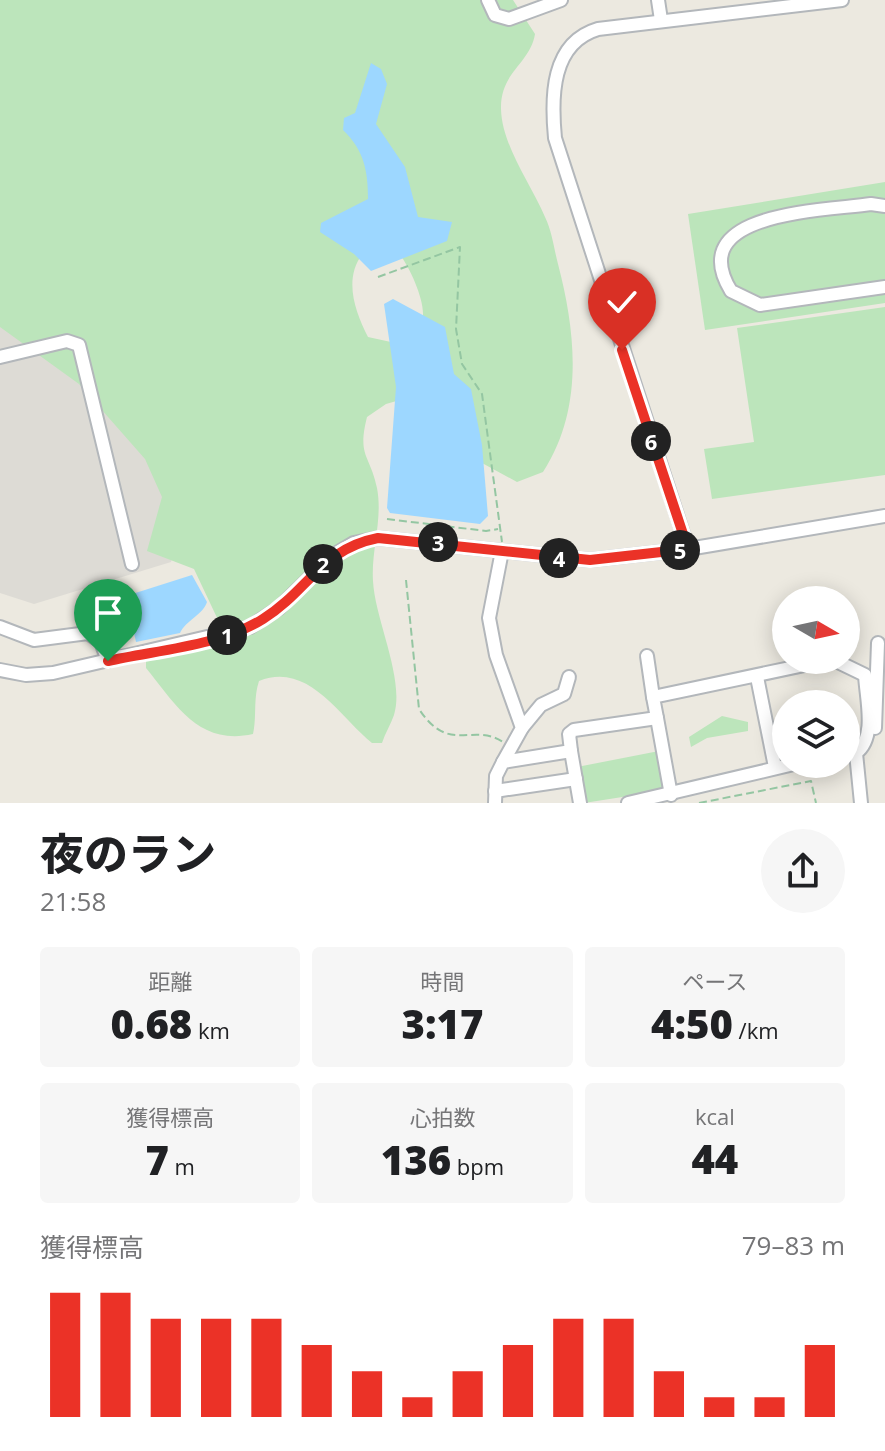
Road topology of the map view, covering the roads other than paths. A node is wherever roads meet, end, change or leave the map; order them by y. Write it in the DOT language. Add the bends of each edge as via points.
graph roads {
  1 [pos="488,0"];
  2 [pos="561,0"];
  3 [pos="658,0"];
  4 [pos="842,0"];
  5 [pos="661,20"];
  6 [pos="885,206"];
  7 [pos="885,287"];
  8 [pos="0,357"];
  9 [pos="885,516"];
  10 [pos="688,549"];
  11 [pos="502,551"];
  12 [pos="132,564"];
  13 [pos="0,627"];
  14 [pos="878,643"];
  15 [pos="647,656"];
  16 [pos="108,661"];
  17 [pos="0,670"];
  18 [pos="772,673"];
  19 [pos="860,673"];
  20 [pos="569,677"];
  21 [pos="757,677"];
  22 [pos="653,697"];
  23 [pos="657,718"];
  24 [pos="522,728"];
  25 [pos="876,734"];
  26 [pos="860,749"];
  27 [pos="571,751"];
  28 [pos="772,752"];
  29 [pos="503,762"];
  30 [pos="772,768"];
  31 [pos="856,778"];
  32 [pos="576,779"];
  33 [pos="671,795"];
  34 [pos="495,797"];
  35 [pos="580,803"];
  36 [pos="628,803"];
  37 [pos="861,803"];
  1 -- 2 [label="street" via="495,15 509,19"];
  3 -- 5 [label="street"];
  4 -- 5 [label="street"];
  5 -- 10 [label="street" via="598,29 574,42 560,64 553,117 565,174"];
  6 -- 7 [label="street" via="749,223 730,237 721,256 731,291 760,305"];
  8 -- 12 [label="street" via="67,341 79,345"];
  9 -- 10 [label="street"];
  10 -- 11 [label="street" via="590,560"];
  11 -- 16 [label="street" via="390,536 354,543 250,627"];
  11 -- 24 [label="street" via="489,618"];
  13 -- 16 [label="street" via="34,640 88,633 101,642"];
  14 -- 25 [label="street"];
  15 -- 22 [label="street"];
  16 -- 17 [label="street" via="39,675"];
  18 -- 21 [label="street"];
  19 -- 25 [label="street" via="865,675"];
  20 -- 24 [label="street" via="564,694 541,705"];
  21 -- 22 [label="street"];
  21 -- 28 [label="street"];
  22 -- 23 [label="street"];
  23 -- 27 [label="street" via="574,730 569,734"];
  23 -- 33 [label="street"];
  24 -- 29 [label="street"];
  25 -- 26 [label="street"];
  27 -- 29 [label="street"];
  27 -- 32 [label="street"];
  29 -- 34 [label="street"];
  30 -- 33 [label="street"];
  31 -- 37 [label="street"];
  32 -- 34 [label="street"];
  32 -- 35 [label="street"];
  33 -- 36 [label="street"];
}
